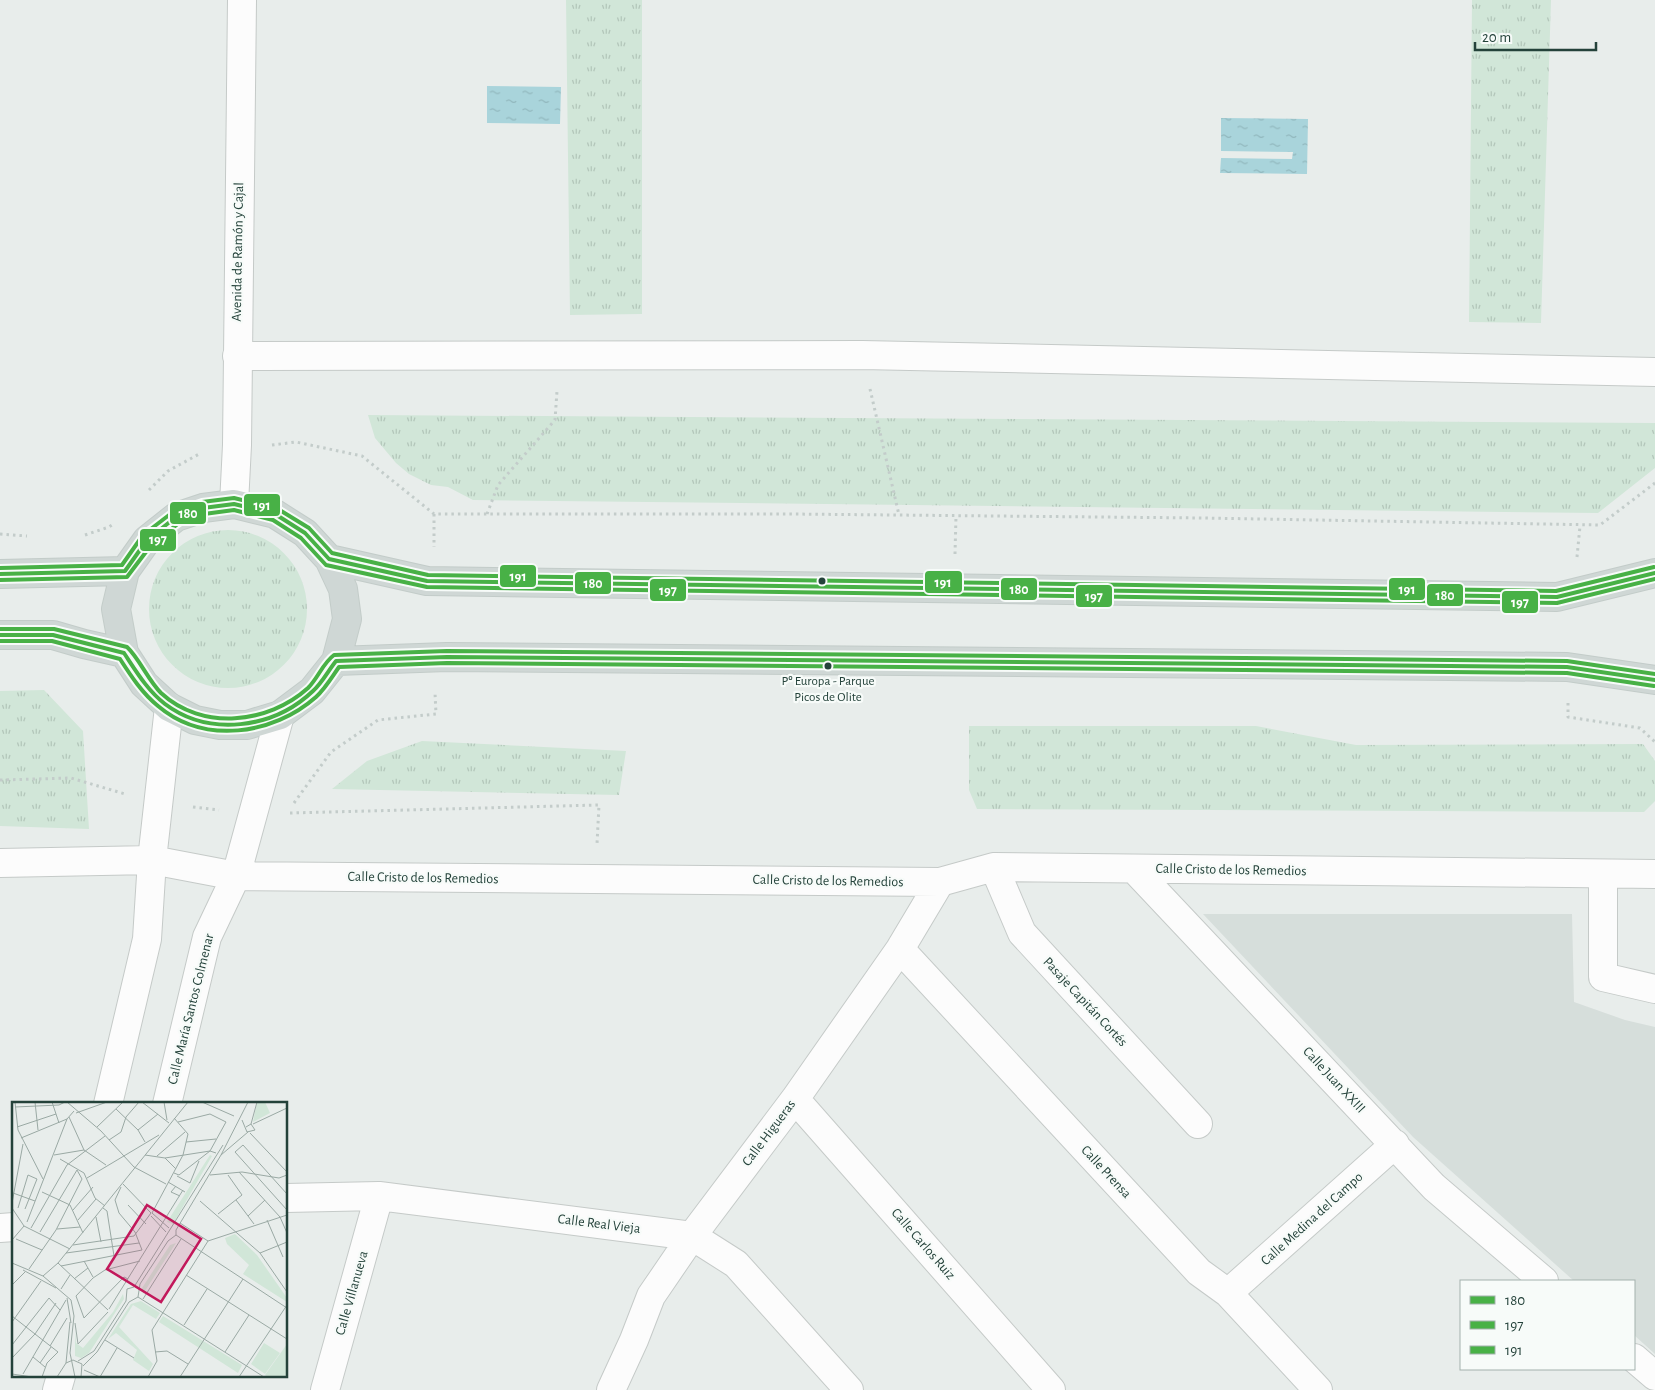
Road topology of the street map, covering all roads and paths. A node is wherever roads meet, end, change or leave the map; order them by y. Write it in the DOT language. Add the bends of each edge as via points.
graph roads {
  1 [pos="242,0"];
  2 [pos="862,355"];
  3 [pos="237,356"];
  4 [pos="560,356"];
  5 [pos="1655,372"];
  6 [pos="237,446"];
  7 [pos="1655,484"];
  8 [pos="148,492"];
  9 [pos="234,504"];
  10 [pos="488,514"];
  11 [pos="900,515"];
  12 [pos="116,522"];
  13 [pos="0,534"];
  14 [pos="34,536"];
  15 [pos="83,536"];
  16 [pos="329,559"];
  17 [pos="125,571"];
  18 [pos="1655,573"];
  19 [pos="0,574"];
  20 [pos="0,635"];
  21 [pos="124,653"];
  22 [pos="336,662"];
  23 [pos="1655,680"];
  24 [pos="169,707"];
  25 [pos="280,715"];
  26 [pos="0,780"];
  27 [pos="158,803"];
  28 [pos="254,814"];
  29 [pos="152,860"];
  30 [pos="0,863"];
  31 [pos="994,866"];
  32 [pos="1134,869"];
  33 [pos="1655,874"];
  34 [pos="1603,875"];
  35 [pos="236,876"];
  36 [pos="595,879"];
  37 [pos="940,882"];
  38 [pos="900,949"];
  39 [pos="1655,989"];
  40 [pos="795,1099"];
  41 [pos="108,1102"];
  42 [pos="167,1102"];
  43 [pos="1198,1124"];
  44 [pos="1395,1144"];
  45 [pos="379,1196"];
  46 [pos="288,1198"];
  47 [pos="692,1236"];
  48 [pos="1543,1280"];
  49 [pos="1228,1293"];
  50 [pos="1635,1359"];
  51 [pos="1655,1376"];
  52 [pos="324,1390"];
  53 [pos="611,1390"];
  54 [pos="849,1390"];
  55 [pos="1050,1390"];
  56 [pos="1318,1390"];
  1 -- 3 [label="street, Avenida de Ramón y Cajal"];
  2 -- 4 [label="street"];
  2 -- 5 [label="street"];
  2 -- 11 [label="path"];
  3 -- 4 [label="street"];
  3 -- 6 [label="street, Avenida de Ramón y Cajal"];
  4 -- 10 [label="path" via="555,420 498,485"];
  6 -- 8 [label="path" via="215,444 168,471"];
  6 -- 9 [label="street, Avenida de Ramón y Cajal"];
  6 -- 10 [label="path" via="296,442 362,456 434,514"];
  7 -- 11 [label="path" via="1600,525"];
  9 -- 16 [label="main road" via="275,514 305,533"];
  9 -- 17 [label="main road" via="203,508 176,517 147,540"];
  10 -- 11 [label="path"];
  12 -- 15 [label="path" via="109,528"];
  13 -- 14 [label="path"];
  16 -- 18 [label="main road" via="427,581 1557,597"];
  16 -- 22 [label="main road" via="343,589 347,619"];
  17 -- 19 [label="main road"];
  17 -- 21 [label="main road" via="116,609"];
  20 -- 21 [label="main road" via="53,635"];
  21 -- 24 [label="main road" via="144,684"];
  22 -- 23 [label="main road" via="447,658 1567,667"];
  22 -- 25 [label="main road" via="312,691"];
  24 -- 25 [label="main road" via="195,720 220,725 247,725"];
  24 -- 27 [label="street"];
  25 -- 28 [label="street, Calle María Santos Colmenar"];
  26 -- 27 [label="path" via="71,778"];
  27 -- 28 [label="path"];
  27 -- 29 [label="street"];
  28 -- 35 [label="street, Calle María Santos Colmenar"];
  28 -- 36 [label="path" via="599,805"];
  29 -- 30 [label="street, Calle Cristo de los Remedios"];
  29 -- 35 [label="street, Calle Cristo de los Remedios"];
  29 -- 41 [label="street" via="147,939"];
  31 -- 32 [label="street, Calle Cristo de los Remedios"];
  31 -- 37 [label="street, Calle Cristo de los Remedios"];
  31 -- 43 [label="street, Pasaje Capitán Cortés" via="1022,933"];
  32 -- 34 [label="street, Calle Cristo de los Remedios"];
  32 -- 44 [label="street, Calle Juan XXIII"];
  33 -- 34 [label="street, Calle Cristo de los Remedios"];
  34 -- 39 [label="street" via="1603,977"];
  35 -- 36 [label="street, Calle Cristo de los Remedios"];
  35 -- 42 [label="street, Calle María Santos Colmenar" via="207,937"];
  36 -- 37 [label="street, Calle Cristo de los Remedios"];
  37 -- 38 [label="street, Calle Higueras"];
  38 -- 40 [label="street, Calle Higueras"];
  38 -- 49 [label="street, Calle Prensa" via="1199,1272"];
  40 -- 47 [label="street, Calle Higueras"];
  40 -- 55 [label="street, Calle Carlos Ruiz"];
  44 -- 48 [label="street, Calle Juan XXIII" via="1434,1187"];
  44 -- 49 [label="street, Calle Medina del Campo"];
  45 -- 46 [label="street, Calle Real Vieja"];
  45 -- 47 [label="street, Calle Real Vieja"];
  45 -- 52 [label="street, Calle Villanueva"];
  47 -- 53 [label="street, Calle Higueras" via="651,1296"];
  47 -- 54 [label="street, Calle Real Vieja" via="736,1264"];
  49 -- 56 [label="street, Calle Prensa"];
  50 -- 51 [label="street"];
}
